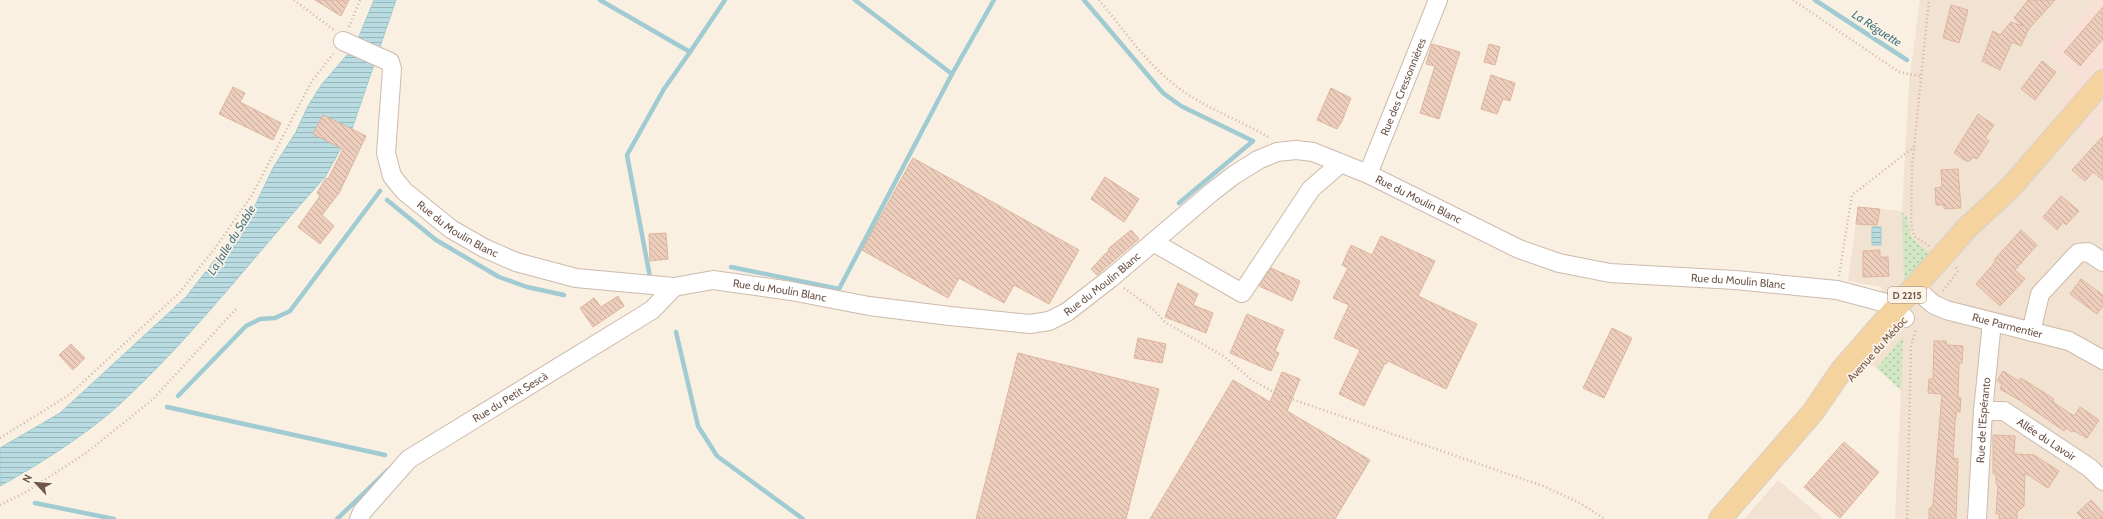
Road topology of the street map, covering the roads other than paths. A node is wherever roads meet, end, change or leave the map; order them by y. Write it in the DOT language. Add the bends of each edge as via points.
graph roads {
  1 [pos="1438,0"];
  2 [pos="343,41"];
  3 [pos="2103,81"];
  4 [pos="1341,163"];
  5 [pos="1368,174"];
  6 [pos="1153,242"];
  7 [pos="2103,262"];
  8 [pos="674,288"];
  9 [pos="1919,292"];
  10 [pos="1900,313"];
  11 [pos="1992,322"];
  12 [pos="2031,332"];
  13 [pos="2103,360"];
  14 [pos="1983,411"];
  15 [pos="2103,481"];
  16 [pos="359,519"];
  17 [pos="1720,519"];
  18 [pos="1977,519"];
  1 -- 5 [label="street, Rue des Cressonnières"];
  2 -- 8 [label="street, Rue du Moulin Blanc" via="390,62 392,69 386,144 388,163 392,176 421,206 484,248 516,262 576,278"];
  3 -- 9 [label="main road, Avenue du Médoc / D 2215" via="2011,187 1967,228"];
  4 -- 5 [label="street, Rue du Moulin Blanc"];
  4 -- 6 [label="street, Rue du Moulin Blanc" via="1313,152 1277,152 1234,175"];
  4 -- 6 [label="street" via="1307,194 1242,293"];
  5 -- 10 [label="street, Rue du Moulin Blanc" via="1538,257 1610,273 1735,280 1837,290 1886,303"];
  6 -- 8 [label="street, Rue du Moulin Blanc" via="1067,312 1049,320 1030,324 869,306 713,280"];
  7 -- 12 [label="street" via="2088,252 2078,253 2040,294"];
  8 -- 16 [label="street, Rue du Petit Sescà" via="652,310 409,458 362,512"];
  9 -- 10 [label="main road, Avenue du Médoc / D 2215"];
  9 -- 11 [label="street, Rue Parmentier" via="1933,304 1946,310"];
  10 -- 17 [label="main road, Avenue du Médoc / D 2215" via="1841,371 1813,412"];
  11 -- 12 [label="street, Rue Parmentier"];
  11 -- 14 [label="street, Rue de l'Espéranto"];
  12 -- 13 [label="street, Rue Parmentier" via="2069,341"];
  14 -- 15 [label="street, Allée du Lavoir" via="2004,411 2090,468"];
  14 -- 18 [label="street, Rue de l'Espéranto"];
}
